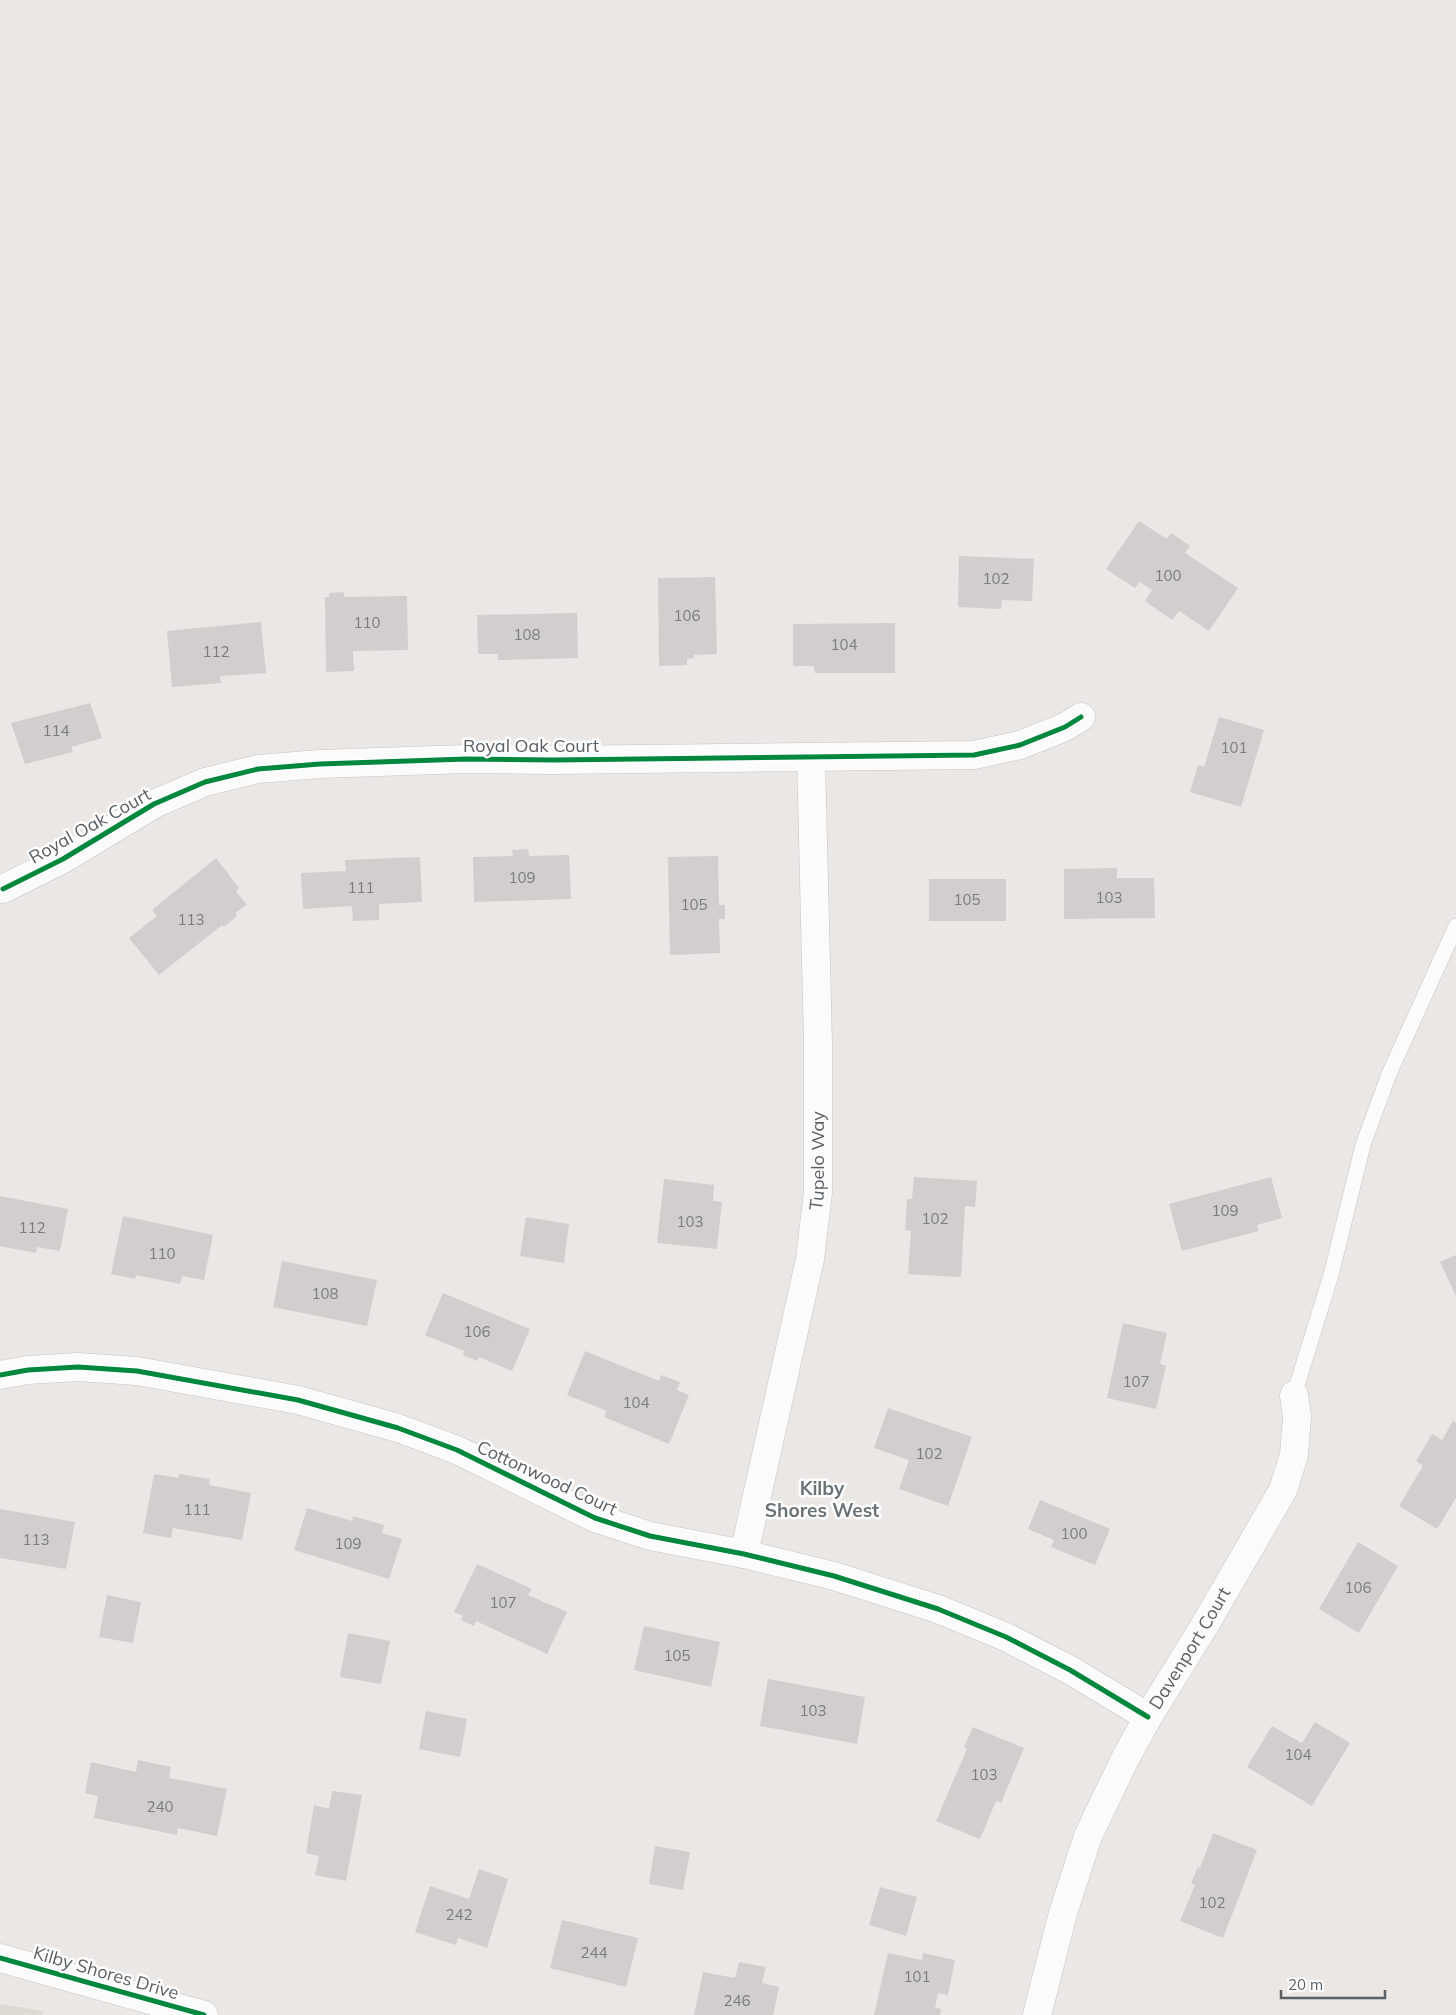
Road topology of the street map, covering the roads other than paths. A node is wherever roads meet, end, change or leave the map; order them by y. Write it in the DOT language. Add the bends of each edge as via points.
graph roads {
  1 [pos="1081,717"];
  2 [pos="812,758"];
  3 [pos="3,889"];
  4 [pos="1456,926"];
  5 [pos="0,1375"];
  6 [pos="1294,1395"];
  7 [pos="744,1554"];
  8 [pos="1148,1718"];
  9 [pos="0,1958"];
  10 [pos="204,2015"];
  11 [pos="1037,2015"];
  1 -- 2 [label="street, Royal Oak Court" via="1020,745 974,755"];
  2 -- 3 [label="street, Royal Oak Court" via="466,759 258,769 204,782 154,804 63,860"];
  2 -- 7 [label="street, Tupelo Way" via="818,1192 810,1259"];
  4 -- 6 [label="lane" via="1389,1074 1363,1145 1334,1266"];
  5 -- 7 [label="street, Cottonwood Court" via="78,1367 136,1371 298,1400 398,1428 457,1450 595,1518 650,1536"];
  6 -- 8 [label="street, Davenport Court" via="1297,1417 1294,1455 1283,1490"];
  7 -- 8 [label="street, Cottonwood Court" via="834,1576 938,1609 1006,1637 1070,1670"];
  8 -- 11 [label="street, Davenport Court" via="1088,1836 1063,1913"];
  9 -- 10 [label="street, Kilby Shores Drive"];
}
